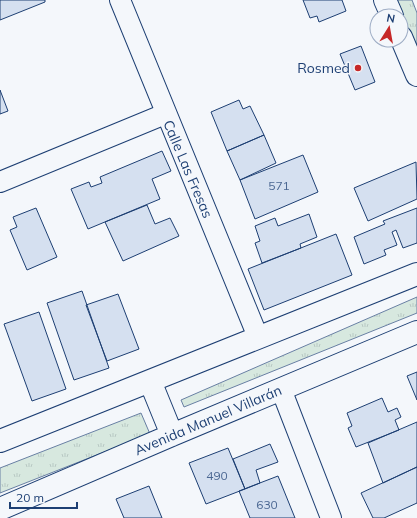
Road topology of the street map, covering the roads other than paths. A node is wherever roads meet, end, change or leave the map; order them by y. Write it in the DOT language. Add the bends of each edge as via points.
graph roads {
  1 [pos="120,0"];
  2 [pos="406,48"];
  3 [pos="417,75"];
  4 [pos="165,114"];
  5 [pos="0,182"];
  6 [pos="417,274"];
  7 [pos="417,332"];
  8 [pos="258,337"];
  9 [pos="150,381"];
  10 [pos="281,389"];
  11 [pos="172,435"];
  12 [pos="0,440"];
  13 [pos="0,509"];
  14 [pos="331,518"];
  1 -- 4 [label="street, Calle Las Fresas"];
  2 -- 3 [label="main road"];
  4 -- 5 [label="street"];
  4 -- 8 [label="street, Calle Las Fresas"];
  6 -- 8 [label="main road"];
  7 -- 10 [label="main road, Avenida Manuel Villarán"];
  8 -- 9 [label="main road"];
  9 -- 11 [label="main road"];
  9 -- 12 [label="main road"];
  10 -- 11 [label="main road, Avenida Manuel Villarán"];
  10 -- 14 [label="street"];
  11 -- 13 [label="main road, Avenida Manuel Villarán"];
}
